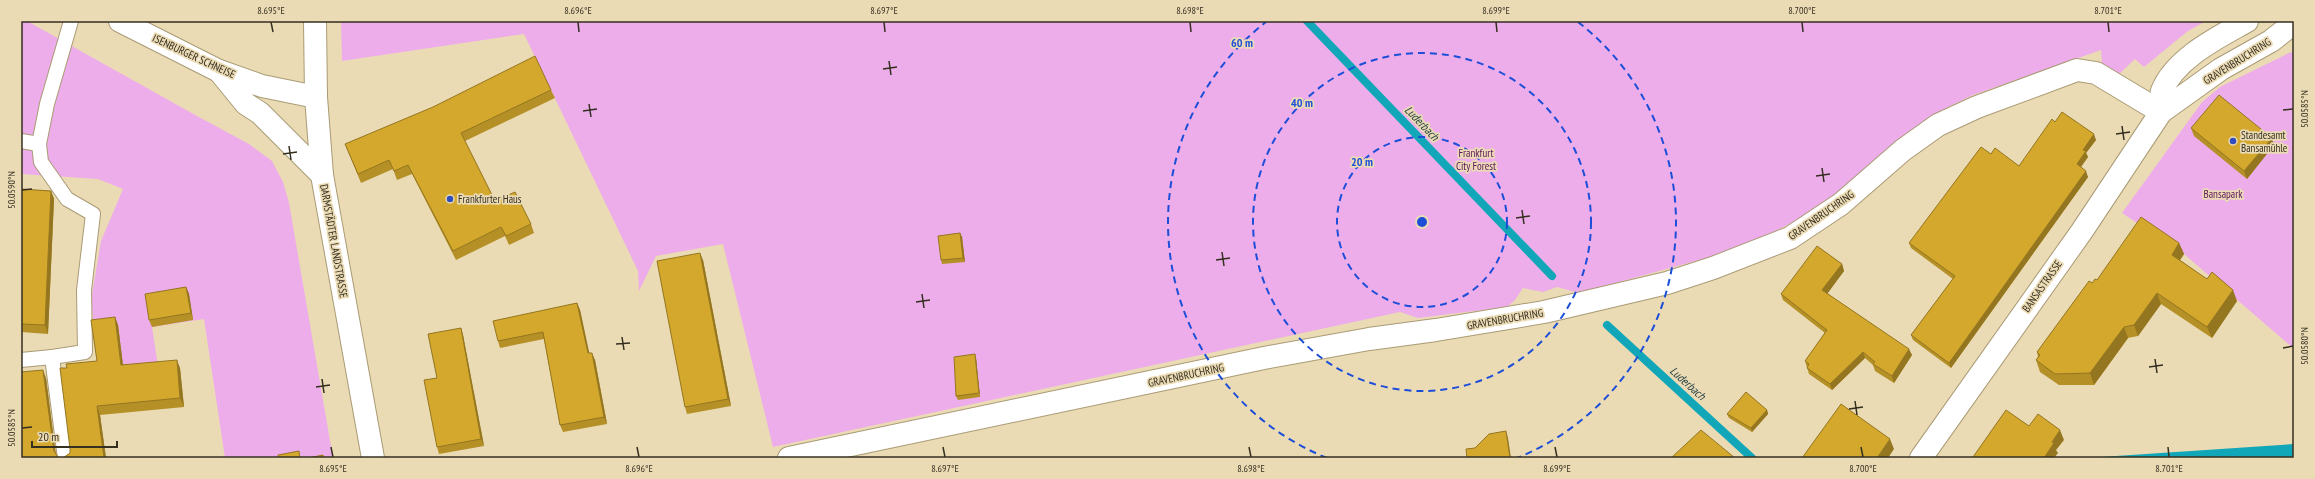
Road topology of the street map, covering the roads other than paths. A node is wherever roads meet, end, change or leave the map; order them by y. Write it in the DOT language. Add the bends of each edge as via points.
graph roads {
  1 [pos="72,21"];
  2 [pos="120,21"];
  3 [pos="315,21"];
  4 [pos="2247,21"];
  5 [pos="2294,23"];
  6 [pos="217,70"];
  7 [pos="316,97"];
  8 [pos="2160,112"];
  9 [pos="21,141"];
  10 [pos="39,144"];
  11 [pos="322,175"];
  12 [pos="52,357"];
  13 [pos="21,360"];
  14 [pos="65,458"];
  15 [pos="373,458"];
  16 [pos="789,458"];
  17 [pos="1921,458"];
  1 -- 10 [label="lane" via="47,104"];
  2 -- 6 [label="street, ISENBURGER SCHNEISE"];
  3 -- 7 [label="street, DARMSTÄDTER LANDSTRASSE"];
  4 -- 8 [label="street" via="2208,43 2170,77 2162,92"];
  5 -- 8 [label="street, GRAVENBRUCHRING"];
  6 -- 7 [label="street, ISENBURGER SCHNEISE" via="262,86"];
  6 -- 11 [label="street" via="246,104 260,113"];
  7 -- 11 [label="street, DARMSTÄDTER LANDSTRASSE"];
  8 -- 16 [label="street, GRAVENBRUCHRING" via="2096,73 2076,70 1977,107 1938,125 1903,150 1841,204 1790,238 1667,283 1544,312 1369,338 1264,358"];
  8 -- 17 [label="street, BANSASTRASSE" via="2082,231"];
  9 -- 10 [label="lane"];
  10 -- 12 [label="lane" via="41,162 67,199 94,214 84,290 86,352"];
  11 -- 15 [label="street, DARMSTÄDTER LANDSTRASSE"];
  12 -- 13 [label="lane"];
  12 -- 14 [label="lane"];
}
